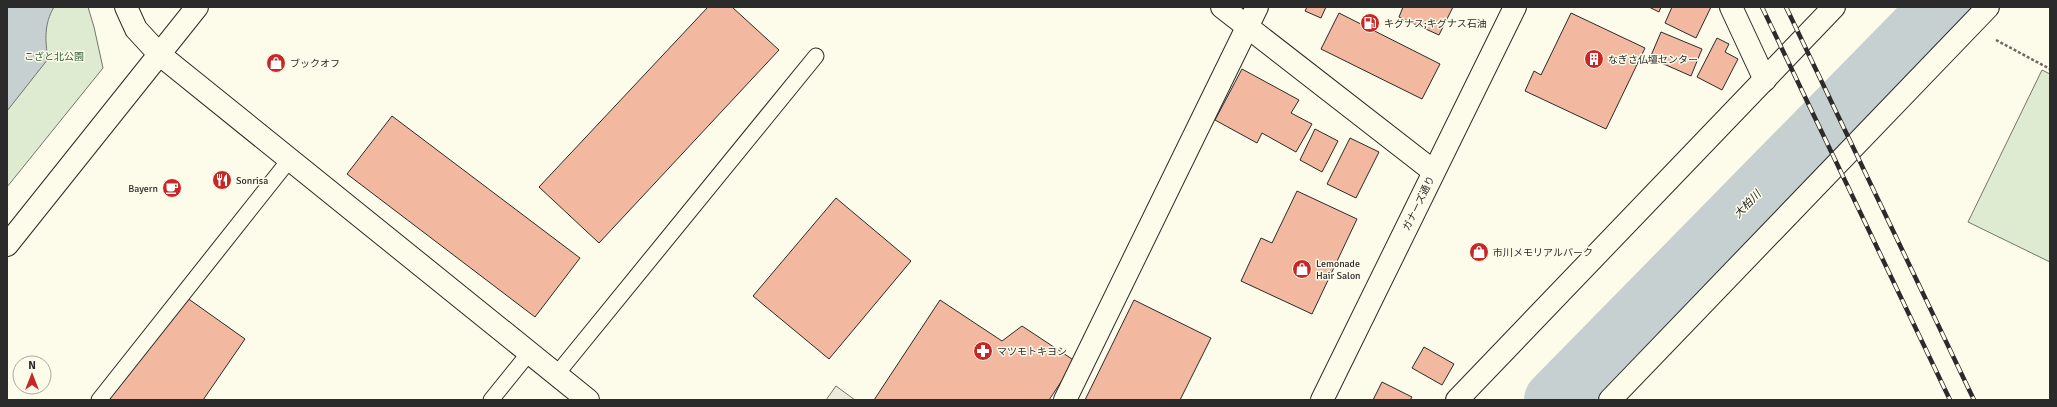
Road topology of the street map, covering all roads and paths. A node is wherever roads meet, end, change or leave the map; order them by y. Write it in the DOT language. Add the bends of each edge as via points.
graph roads {
  1 [pos="126,7"];
  2 [pos="197,7"];
  3 [pos="1222,7"];
  4 [pos="1257,7"];
  5 [pos="1515,7"];
  6 [pos="1731,7"];
  7 [pos="1988,7"];
  8 [pos="1826,10"];
  9 [pos="1969,25"];
  10 [pos="1247,27"];
  11 [pos="159,54"];
  12 [pos="816,56"];
  13 [pos="2050,69"];
  14 [pos="1765,80"];
  15 [pos="290,159"];
  16 [pos="1434,172"];
  17 [pos="7,245"];
  18 [pos="529,353"];
  19 [pos="556,375"];
  20 [pos="99,400"];
  21 [pos="491,400"];
  22 [pos="588,400"];
  23 [pos="1065,400"];
  24 [pos="1322,400"];
  25 [pos="1457,400"];
  26 [pos="1610,400"];
  1 -- 11 [label="street" via="136,29"];
  2 -- 11 [label="street"];
  3 -- 10 [label="street"];
  4 -- 10 [label="street"];
  5 -- 16 [label="street, ガナーズ通り"];
  6 -- 14 [label="street"];
  7 -- 9 [label="street"];
  8 -- 14 [label="street"];
  9 -- 13 [label="path"];
  9 -- 26 [label="street"];
  10 -- 16 [label="street"];
  10 -- 23 [label="street"];
  11 -- 15 [label="street"];
  11 -- 17 [label="street"];
  12 -- 19 [label="lane"];
  14 -- 25 [label="street"];
  15 -- 18 [label="street"];
  15 -- 20 [label="lane"];
  16 -- 24 [label="street, ガナーズ通り"];
  18 -- 19 [label="street"];
  18 -- 21 [label="lane"];
  19 -- 22 [label="street"];
}
